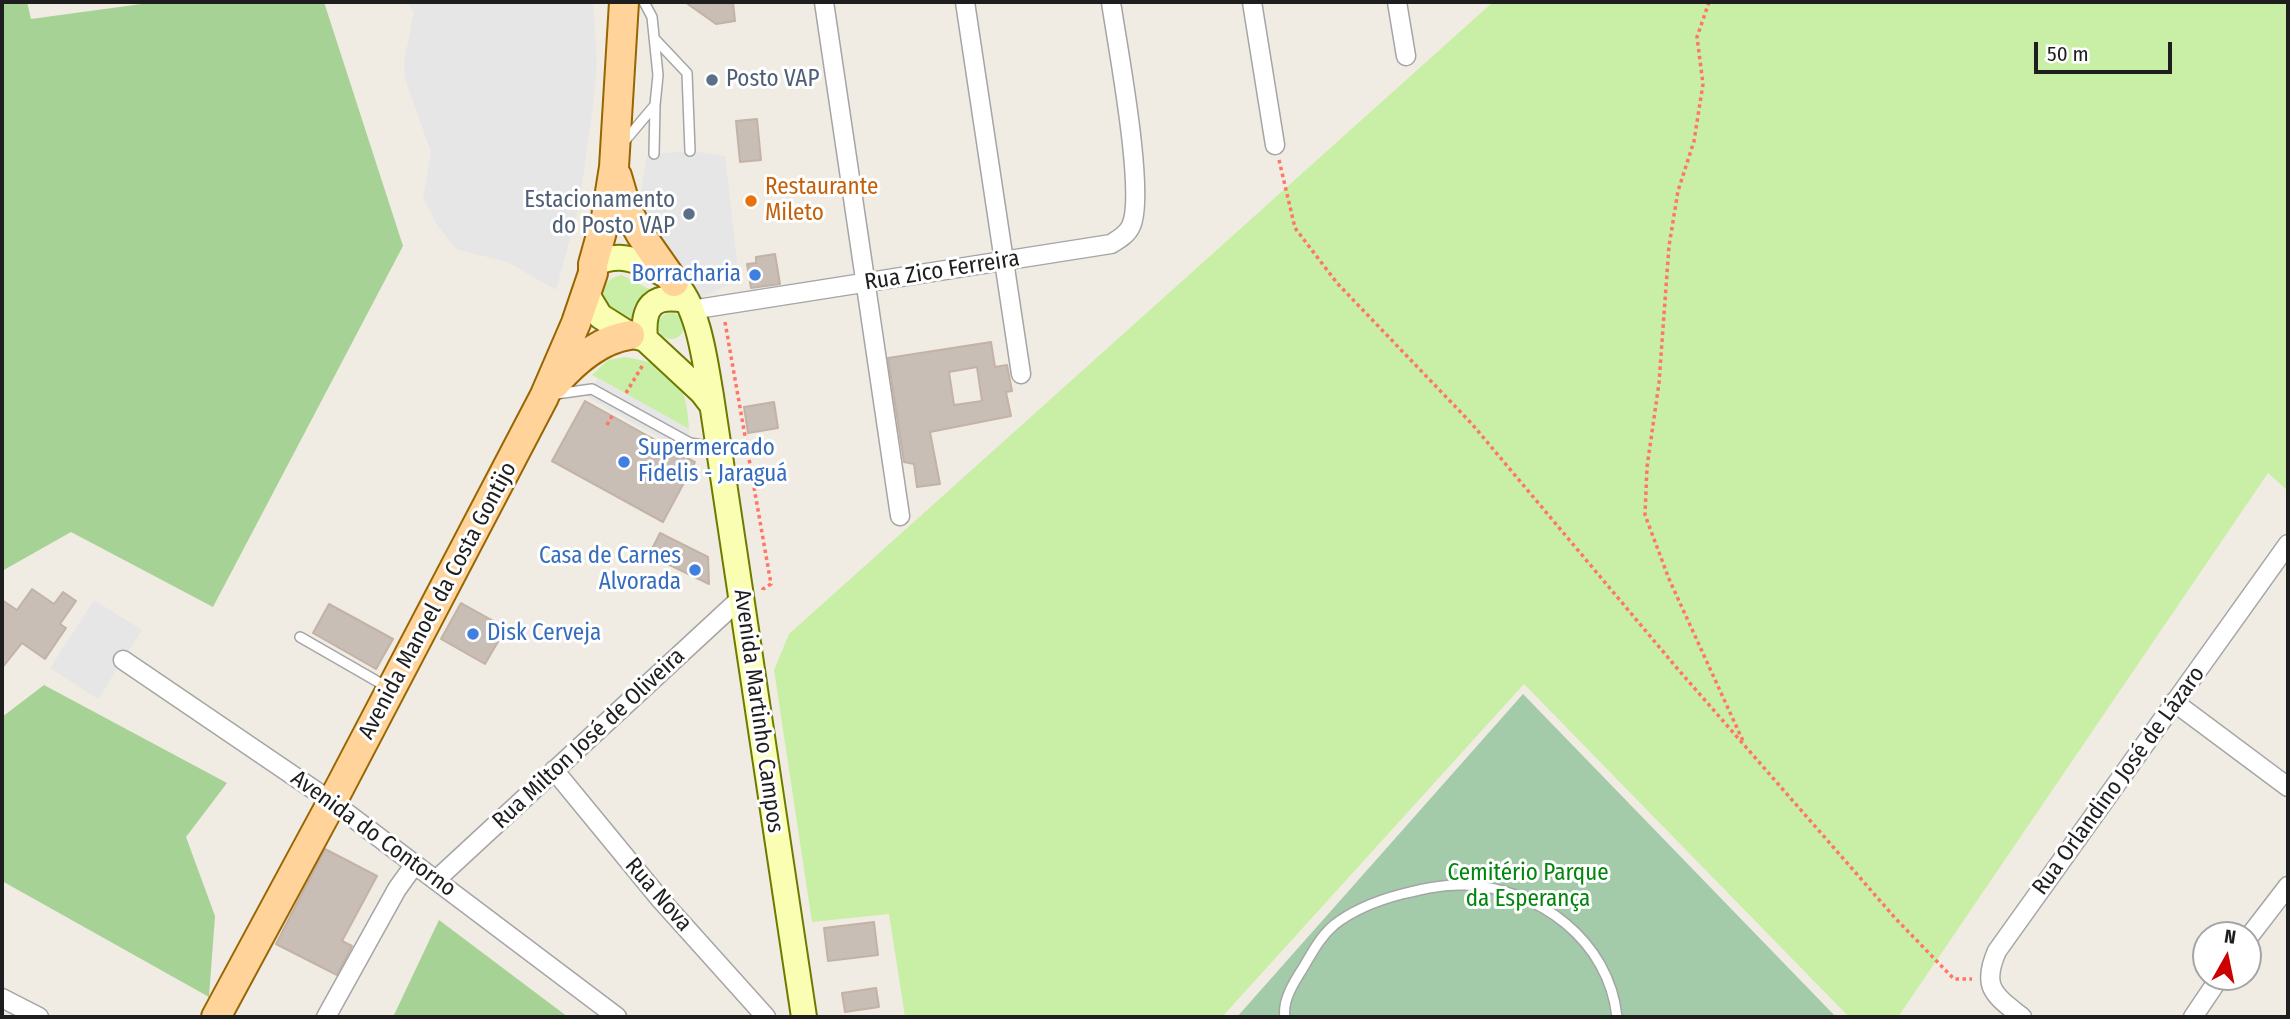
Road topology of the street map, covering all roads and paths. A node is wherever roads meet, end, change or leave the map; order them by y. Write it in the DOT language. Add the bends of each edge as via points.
graph roads {
  1 [pos="630,2"];
  2 [pos="824,2"];
  3 [pos="965,2"];
  4 [pos="1111,2"];
  5 [pos="1252,2"];
  6 [pos="1397,2"];
  7 [pos="1709,2"];
  8 [pos="654,38"];
  9 [pos="1406,56"];
  10 [pos="656,105"];
  11 [pos="1275,145"];
  12 [pos="690,151"];
  13 [pos="654,154"];
  14 [pos="615,160"];
  15 [pos="1004,261"];
  16 [pos="593,264"];
  17 [pos="865,283"];
  18 [pos="586,293"];
  19 [pos="683,297"];
  20 [pos="643,340"];
  21 [pos="1021,374"];
  22 [pos="544,397"];
  23 [pos="620,403"];
  24 [pos="712,405"];
  25 [pos="607,425"];
  26 [pos="719,448"];
  27 [pos="900,516"];
  28 [pos="2288,544"];
  29 [pos="741,598"];
  30 [pos="300,637"];
  31 [pos="123,660"];
  32 [pos="391,690"];
  33 [pos="2174,702"];
  34 [pos="1745,746"];
  35 [pos="554,771"];
  36 [pos="2288,787"];
  37 [pos="332,802"];
  38 [pos="415,864"];
  39 [pos="436,880"];
  40 [pos="2288,886"];
  41 [pos="2261,921"];
  42 [pos="1989,980"];
  43 [pos="2211,991"];
  44 [pos="2,998"];
  45 [pos="1282,1015"];
  46 [pos="38,1017"];
  47 [pos="216,1017"];
  48 [pos="326,1017"];
  49 [pos="617,1017"];
  50 [pos="766,1017"];
  51 [pos="804,1017"];
  52 [pos="1617,1017"];
  53 [pos="2022,1017"];
  54 [pos="2193,1017"];
  1 -- 8 [label="lane" via="652,17"];
  1 -- 14 [label="main road"];
  2 -- 17 [label="street"];
  3 -- 15 [label="street"];
  4 -- 15 [label="street, Rua Zico Ferreira" via="1134,170 1132,226 1111,244"];
  5 -- 11 [label="street"];
  6 -- 9 [label="street"];
  7 -- 34 [label="path" via="1697,37 1703,84 1694,141 1678,191 1669,246 1645,515"];
  8 -- 10 [label="lane" via="659,75"];
  8 -- 12 [label="lane" via="687,73"];
  10 -- 13 [label="lane"];
  10 -- 14 [label="lane"];
  11 -- 34 [label="path" via="1295,228 1338,283 1472,424"];
  14 -- 16 [label="main road, Avenida Manoel da Costa Gontijo"];
  14 -- 19 [label="main road" via="627,210"];
  15 -- 17 [label="street, Rua Zico Ferreira"];
  15 -- 21 [label="street"];
  16 -- 18 [label="main road, Avenida Manoel da Costa Gontijo"];
  16 -- 19 [label="main road" via="606,258 631,259 659,272"];
  17 -- 19 [label="street, Rua Zico Ferreira"];
  17 -- 27 [label="street"];
  18 -- 20 [label="main road" via="600,316"];
  18 -- 22 [label="main road, Avenida Manoel da Costa Gontijo"];
  19 -- 20 [label="main road" via="659,299 652,306 643,324"];
  19 -- 24 [label="main road, Avenida Martinho Campos" via="703,353"];
  20 -- 22 [label="main road" via="621,336 592,351"];
  20 -- 23 [label="path"];
  20 -- 24 [label="main road"];
  22 -- 23 [label="lane" via="592,389"];
  22 -- 32 [label="main road, Avenida Manoel da Costa Gontijo"];
  23 -- 25 [label="path"];
  23 -- 26 [label="lane" via="690,443"];
  24 -- 26 [label="main road, Avenida Martinho Campos"];
  26 -- 29 [label="main road, Avenida Martinho Campos"];
  28 -- 33 [label="street, Rua Orlandino José de Lázaro"];
  29 -- 35 [label="street, Rua Milton José de Oliveira"];
  29 -- 51 [label="main road, Avenida Martinho Campos"];
  30 -- 32 [label="lane"];
  31 -- 37 [label="street, Avenida do Contorno"];
  32 -- 37 [label="main road, Avenida Manoel da Costa Gontijo"];
  33 -- 36 [label="street"];
  33 -- 42 [label="street, Rua Orlandino José de Lázaro" via="1997,951"];
  34 -- 42 [label="path" via="1954,979"];
  35 -- 39 [label="street, Rua Milton José de Oliveira"];
  35 -- 50 [label="street, Rua Nova"];
  37 -- 38 [label="street, Avenida do Contorno"];
  37 -- 47 [label="main road, Avenida Manoel da Costa Gontijo"];
  38 -- 39 [label="street, Avenida do Contorno"];
  38 -- 48 [label="street"];
  39 -- 49 [label="street, Avenida do Contorno"];
  40 -- 41 [label="street"];
  42 -- 53 [label="street" via="1992,992"];
  43 -- 54 [label="street"];
  44 -- 46 [label="street"];
  45 -- 52 [label="lane" via="1294,982 1320,939 1335,925 1384,899 1430,887 1465,885 1505,891 1551,911 1594,953 1610,982"];
}
